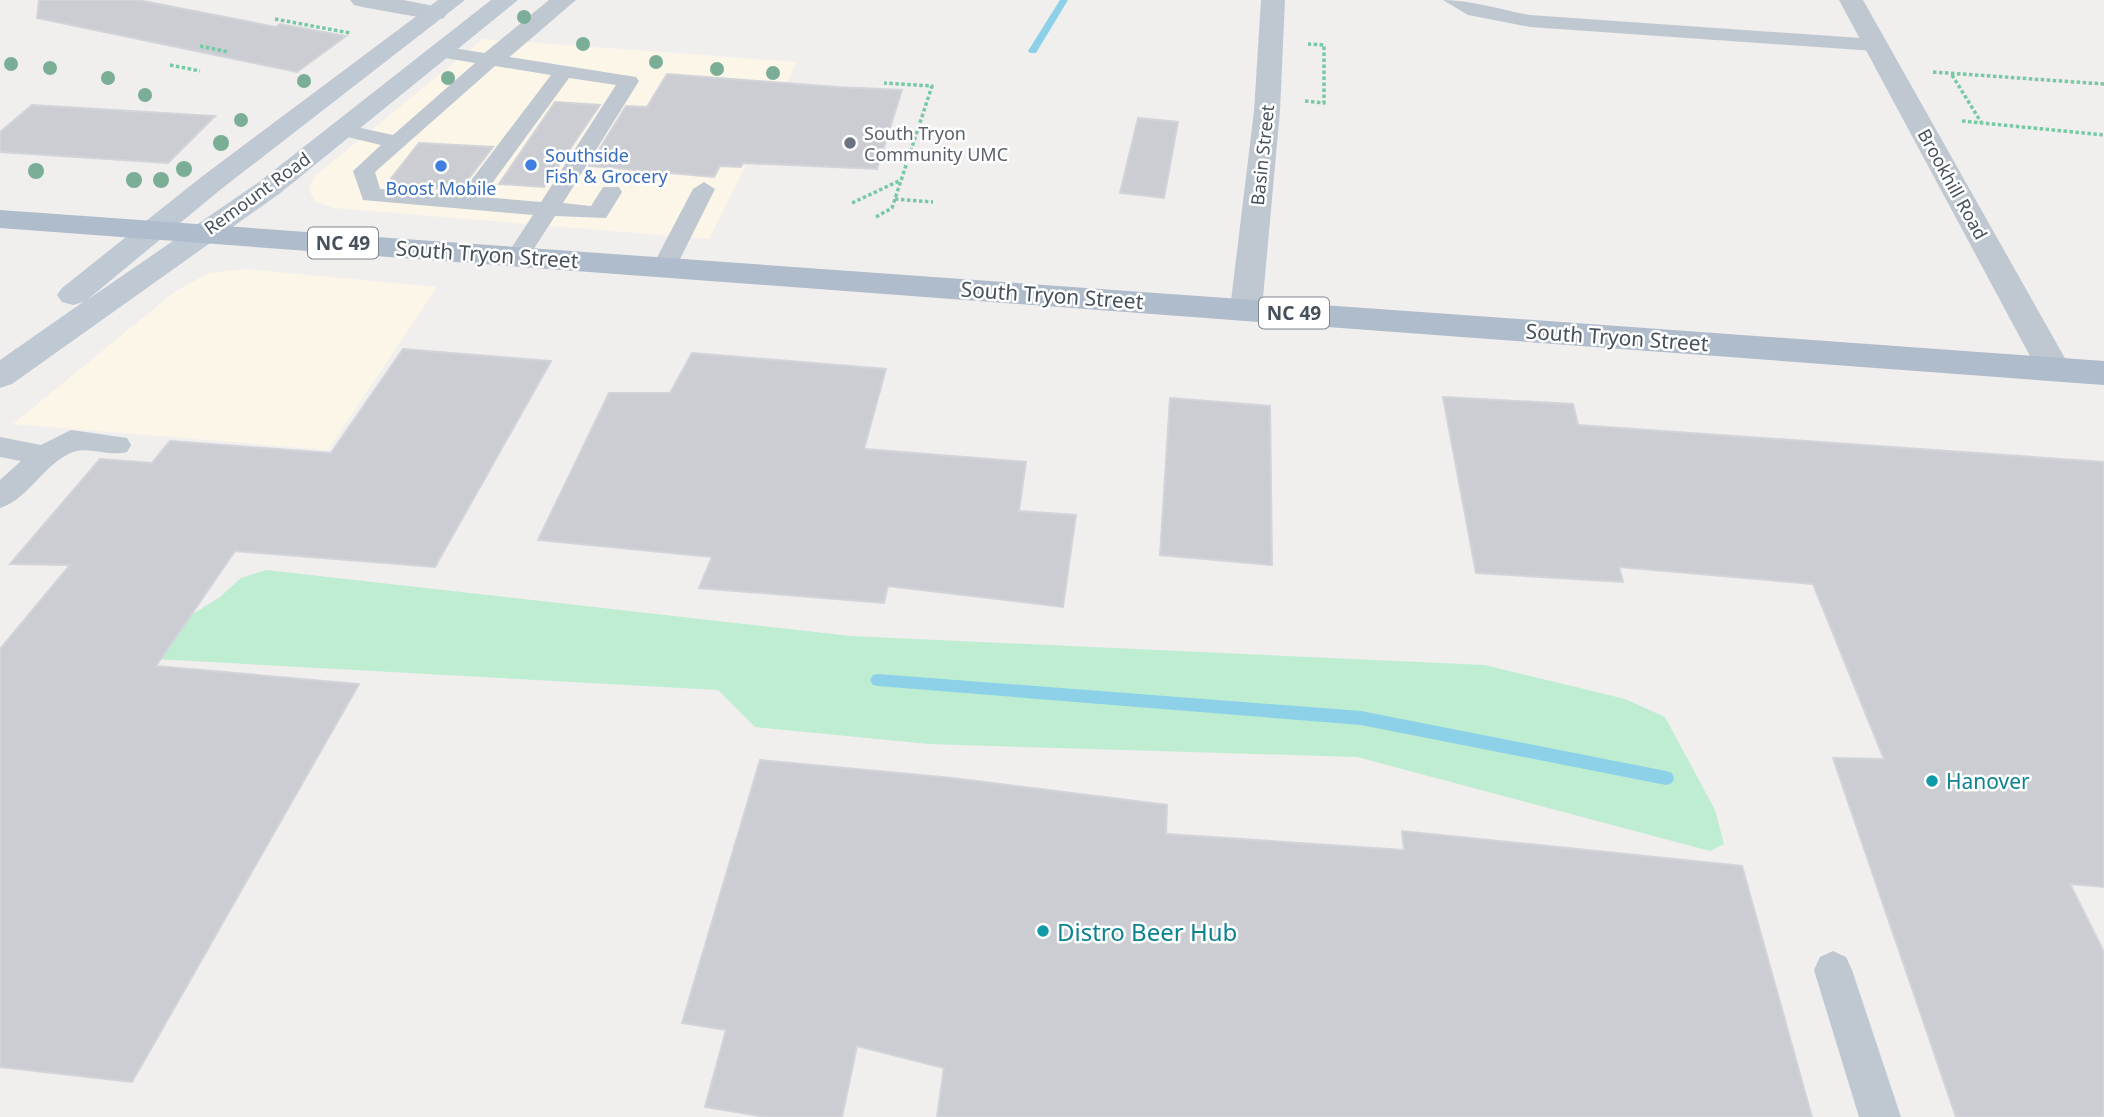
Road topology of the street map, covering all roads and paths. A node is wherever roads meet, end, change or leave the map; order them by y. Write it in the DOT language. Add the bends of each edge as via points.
graph roads {
  1 [pos="362,0"];
  2 [pos="506,0"];
  3 [pos="564,0"];
  4 [pos="1273,0"];
  5 [pos="1452,0"];
  6 [pos="1851,0"];
  7 [pos="444,7"];
  8 [pos="275,19"];
  9 [pos="342,42"];
  10 [pos="1300,43"];
  11 [pos="1875,45"];
  12 [pos="200,46"];
  13 [pos="228,52"];
  14 [pos="440,52"];
  15 [pos="491,60"];
  16 [pos="170,65"];
  17 [pos="200,71"];
  18 [pos="564,71"];
  19 [pos="1925,72"];
  20 [pos="1952,74"];
  21 [pos="884,83"];
  22 [pos="2104,84"];
  23 [pos="1296,100"];
  24 [pos="1954,121"];
  25 [pos="1981,122"];
  26 [pos="342,130"];
  27 [pos="2104,135"];
  28 [pos="398,142"];
  29 [pos="901,180"];
  30 [pos="704,188"];
  31 [pos="611,192"];
  32 [pos="895,199"];
  33 [pos="466,202"];
  34 [pos="933,202"];
  35 [pos="852,203"];
  36 [pos="548,209"];
  37 [pos="876,217"];
  38 [pos="0,219"];
  39 [pos="153,230"];
  40 [pos="201,233"];
  41 [pos="518,256"];
  42 [pos="664,267"];
  43 [pos="1246,309"];
  44 [pos="0,351"];
  45 [pos="2054,369"];
  46 [pos="2104,373"];
  47 [pos="0,376"];
  48 [pos="117,445"];
  49 [pos="0,447"];
  50 [pos="44,456"];
  51 [pos="0,497"];
  52 [pos="1833,970"];
  53 [pos="1880,1117"];
  1 -- 7 [label="street"];
  2 -- 14 [label="main road, Remount Road"];
  3 -- 15 [label="street"];
  4 -- 43 [label="street, Basin Street" via="1267,111"];
  5 -- 11 [label="lane" via="1475,11 1530,21"];
  6 -- 11 [label="street, Brookhill Road"];
  7 -- 39 [label="main road, Remount Road"];
  8 -- 9 [label="path" via="352,34"];
  10 -- 23 [label="path" via="1324,45 1324,103"];
  11 -- 45 [label="street, Brookhill Road"];
  12 -- 13 [label="path"];
  14 -- 15 [label="lane"];
  14 -- 26 [label="main road, Remount Road"];
  15 -- 18 [label="lane"];
  15 -- 28 [label="lane"];
  16 -- 17 [label="path"];
  18 -- 33 [label="lane"];
  18 -- 36 [label="lane" via="629,81"];
  19 -- 20 [label="path"];
  20 -- 22 [label="path"];
  20 -- 25 [label="path"];
  21 -- 29 [label="path" via="932,86"];
  24 -- 25 [label="path"];
  25 -- 27 [label="path"];
  26 -- 28 [label="lane"];
  26 -- 40 [label="main road, Remount Road" via="269,188"];
  28 -- 33 [label="lane" via="364,171 371,195"];
  29 -- 32 [label="path"];
  29 -- 35 [label="path"];
  30 -- 42 [label="lane"];
  31 -- 36 [label="lane" via="598,213"];
  32 -- 34 [label="path"];
  32 -- 37 [label="path" via="892,208"];
  33 -- 36 [label="lane"];
  36 -- 41 [label="lane"];
  38 -- 39 [label="main road, South Tryon Street / NC 49"];
  39 -- 40 [label="main road, South Tryon Street / NC 49"];
  39 -- 44 [label="main road, Remount Road"];
  40 -- 41 [label="main road, South Tryon Street / NC 49"];
  40 -- 47 [label="main road, Remount Road"];
  41 -- 42 [label="main road, South Tryon Street / NC 49"];
  42 -- 43 [label="main road, South Tryon Street / NC 49"];
  43 -- 45 [label="main road, South Tryon Street / NC 49"];
  45 -- 46 [label="main road, South Tryon Street / NC 49"];
  48 -- 50 [label="lane" via="71,440"];
  49 -- 50 [label="lane"];
  50 -- 51 [label="lane"];
  52 -- 53 [label="lane"];
}
